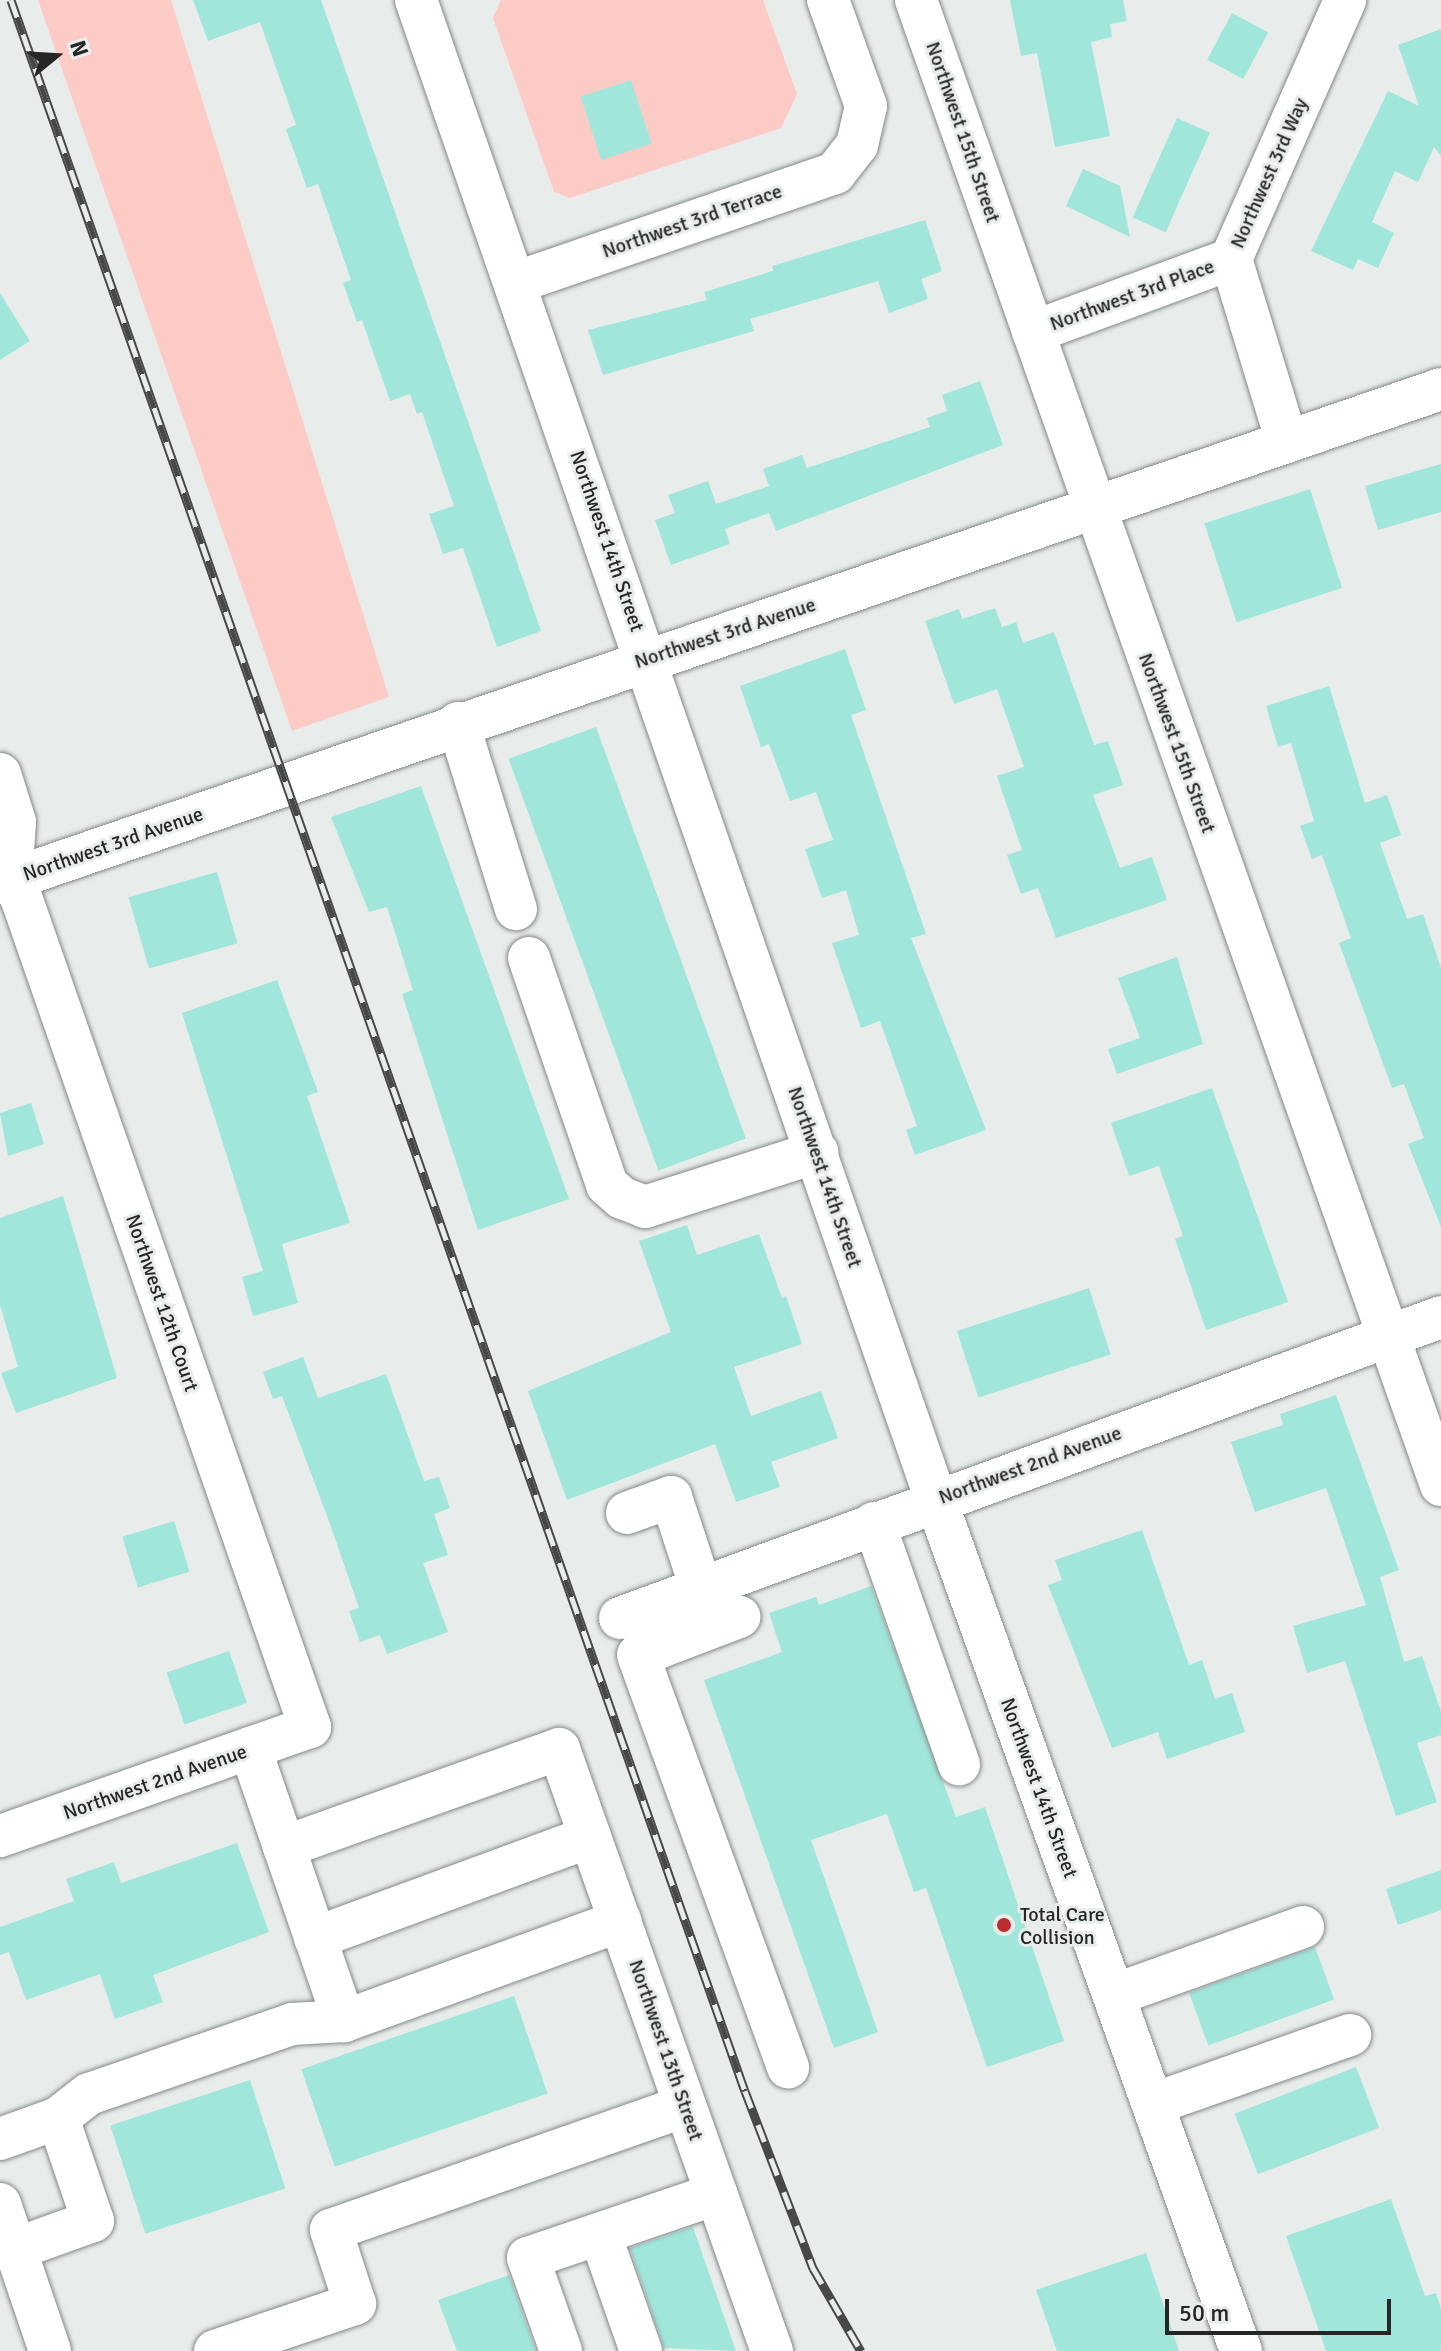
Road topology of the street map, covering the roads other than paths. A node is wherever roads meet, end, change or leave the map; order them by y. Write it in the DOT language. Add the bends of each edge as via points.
graph roads {
  1 [pos="416,0"];
  2 [pos="828,0"];
  3 [pos="916,0"];
  4 [pos="1345,0"];
  5 [pos="1231,259"];
  6 [pos="517,282"];
  7 [pos="1033,332"];
  8 [pos="1441,389"];
  9 [pos="1287,442"];
  10 [pos="1095,511"];
  11 [pos="648,659"];
  12 [pos="458,723"];
  13 [pos="0,774"];
  14 [pos="4,873"];
  15 [pos="516,909"];
  16 [pos="529,958"];
  17 [pos="817,1152"];
  18 [pos="1441,1317"];
  19 [pos="1387,1334"];
  20 [pos="1441,1485"];
  21 [pos="936,1500"];
  22 [pos="627,1513"];
  23 [pos="874,1523"];
  24 [pos="701,1588"];
  25 [pos="739,1617"];
  26 [pos="660,1647"];
  27 [pos="310,1727"];
  28 [pos="250,1748"];
  29 [pos="959,1764"];
  30 [pos="0,1836"];
  31 [pos="590,1837"];
  32 [pos="284,1847"];
  33 [pos="620,1921"];
  34 [pos="1303,1927"];
  35 [pos="315,1938"];
  36 [pos="1114,1995"];
  37 [pos="344,2021"];
  38 [pos="1350,2035"];
  39 [pos="788,2068"];
  40 [pos="1153,2104"];
  41 [pos="685,2106"];
  42 [pos="58,2118"];
  43 [pos="0,2139"];
  44 [pos="716,2194"];
  45 [pos="0,2204"];
  46 [pos="600,2234"];
  47 [pos="15,2249"];
  48 [pos="50,2351"];
  49 [pos="215,2351"];
  50 [pos="561,2351"];
  51 [pos="641,2351"];
  52 [pos="772,2351"];
  53 [pos="1241,2351"];
  1 -- 6 [label="street, Northwest 14th Street"];
  2 -- 6 [label="street, Northwest 3rd Terrace" via="866,106 857,145 835,173"];
  3 -- 7 [label="street, Northwest 15th Street"];
  4 -- 5 [label="street, Northwest 3rd Way"];
  5 -- 7 [label="street, Northwest 3rd Place"];
  5 -- 9 [label="street, Northwest 3rd Way"];
  6 -- 11 [label="street, Northwest 14th Street"];
  7 -- 10 [label="street, Northwest 15th Street"];
  8 -- 9 [label="street, Northwest 3rd Avenue"];
  9 -- 10 [label="street, Northwest 3rd Avenue"];
  10 -- 11 [label="street, Northwest 3rd Avenue"];
  10 -- 19 [label="street, Northwest 15th Street"];
  11 -- 12 [label="street, Northwest 3rd Avenue"];
  11 -- 17 [label="street, Northwest 14th Street"];
  12 -- 14 [label="street, Northwest 3rd Avenue"];
  12 -- 15 [label="street"];
  13 -- 14 [label="street, Northwest 3rd Avenue" via="15,822"];
  14 -- 27 [label="street, Northwest 12th Court"];
  16 -- 17 [label="street" via="607,1185 622,1198 645,1207"];
  17 -- 21 [label="street, Northwest 14th Street"];
  18 -- 19 [label="street, Northwest 2nd Avenue"];
  19 -- 20 [label="street, Northwest 15th Street"];
  19 -- 21 [label="street, Northwest 2nd Avenue"];
  21 -- 23 [label="street, Northwest 2nd Avenue"];
  21 -- 36 [label="street, Northwest 14th Street"];
  22 -- 24 [label="street" via="671,1497"];
  23 -- 24 [label="street, Northwest 2nd Avenue"];
  23 -- 29 [label="street"];
  24 -- 26 [label="street, Northwest 2nd Avenue" via="633,1613"];
  25 -- 26 [label="street"];
  26 -- 39 [label="street" via="638,1655"];
  27 -- 28 [label="street, Northwest 2nd Avenue"];
  28 -- 30 [label="street, Northwest 2nd Avenue"];
  28 -- 32 [label="street"];
  31 -- 32 [label="street, Northwest 13th Street" via="559,1749"];
  31 -- 33 [label="street, Northwest 13th Street"];
  31 -- 35 [label="street"];
  32 -- 35 [label="street"];
  33 -- 37 [label="street"];
  33 -- 41 [label="street, Northwest 13th Street"];
  34 -- 36 [label="street"];
  35 -- 37 [label="street"];
  36 -- 40 [label="street, Northwest 14th Street"];
  37 -- 42 [label="street" via="292,2024 89,2094"];
  38 -- 40 [label="street"];
  40 -- 53 [label="street, Northwest 14th Street"];
  41 -- 44 [label="street, Northwest 13th Street"];
  41 -- 49 [label="street" via="331,2230 355,2304"];
  42 -- 43 [label="street"];
  42 -- 47 [label="street" via="93,2221"];
  44 -- 46 [label="street"];
  44 -- 52 [label="street, Northwest 13th Street"];
  45 -- 47 [label="street"];
  46 -- 50 [label="street" via="528,2258"];
  46 -- 51 [label="street"];
  47 -- 48 [label="street"];
}
